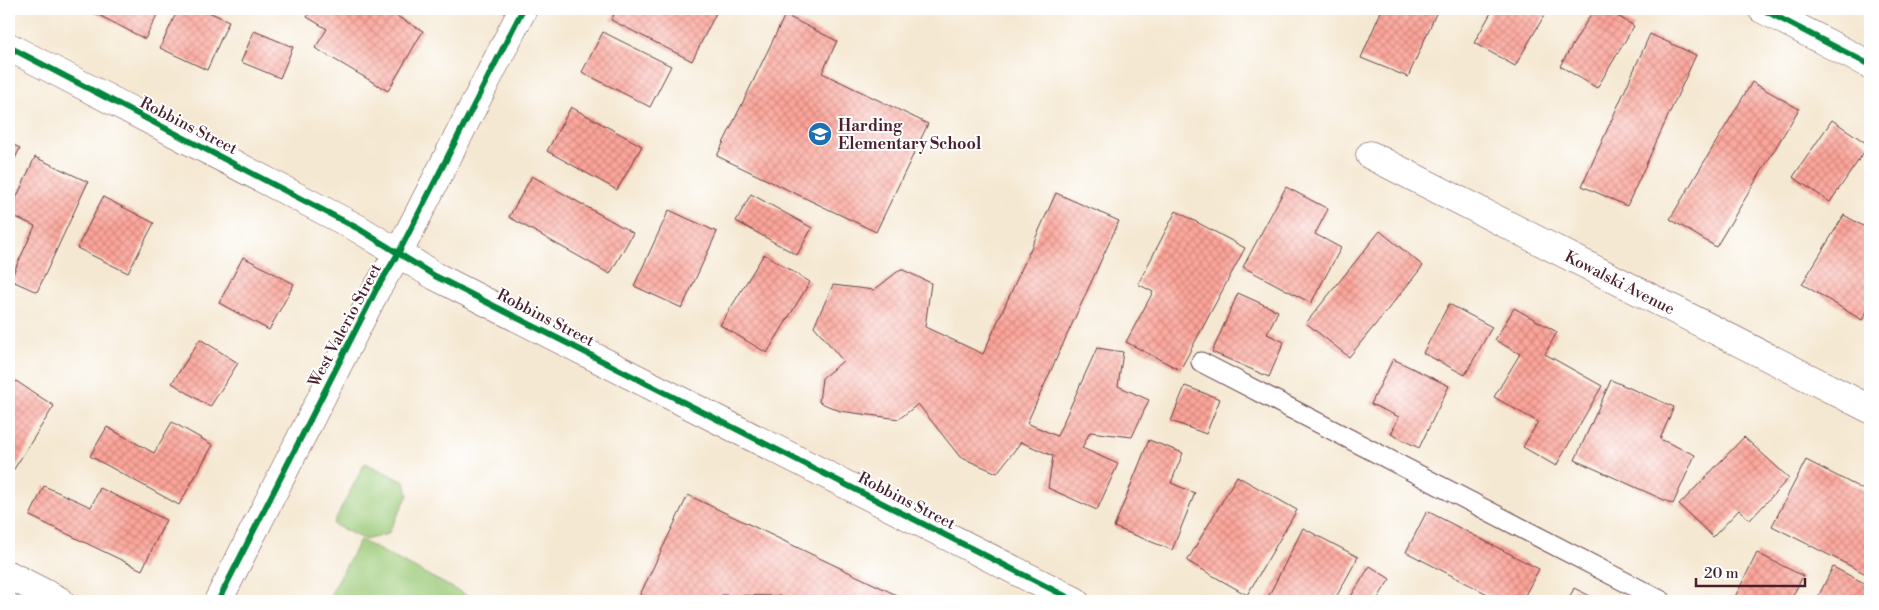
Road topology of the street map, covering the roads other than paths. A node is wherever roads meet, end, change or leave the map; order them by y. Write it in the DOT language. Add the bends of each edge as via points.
graph roads {
  1 [pos="523,9"];
  2 [pos="1762,9"];
  3 [pos="1804,18"];
  4 [pos="9,47"];
  5 [pos="1870,65"];
  6 [pos="1370,154"];
  7 [pos="399,252"];
  8 [pos="1201,362"];
  9 [pos="1870,409"];
  10 [pos="9,575"];
  11 [pos="1069,600"];
  12 [pos="60,601"];
  13 [pos="218,601"];
  14 [pos="1662,601"];
  1 -- 7 [label="street, West Valerio Street"];
  2 -- 3 [label="street"];
  3 -- 5 [label="street"];
  4 -- 7 [label="street, Robbins Street"];
  6 -- 9 [label="street, Kowalski Avenue"];
  7 -- 11 [label="street, Robbins Street" via="435,276"];
  7 -- 13 [label="street, West Valerio Street" via="376,290"];
  8 -- 14 [label="lane"];
  10 -- 12 [label="street"];
}
